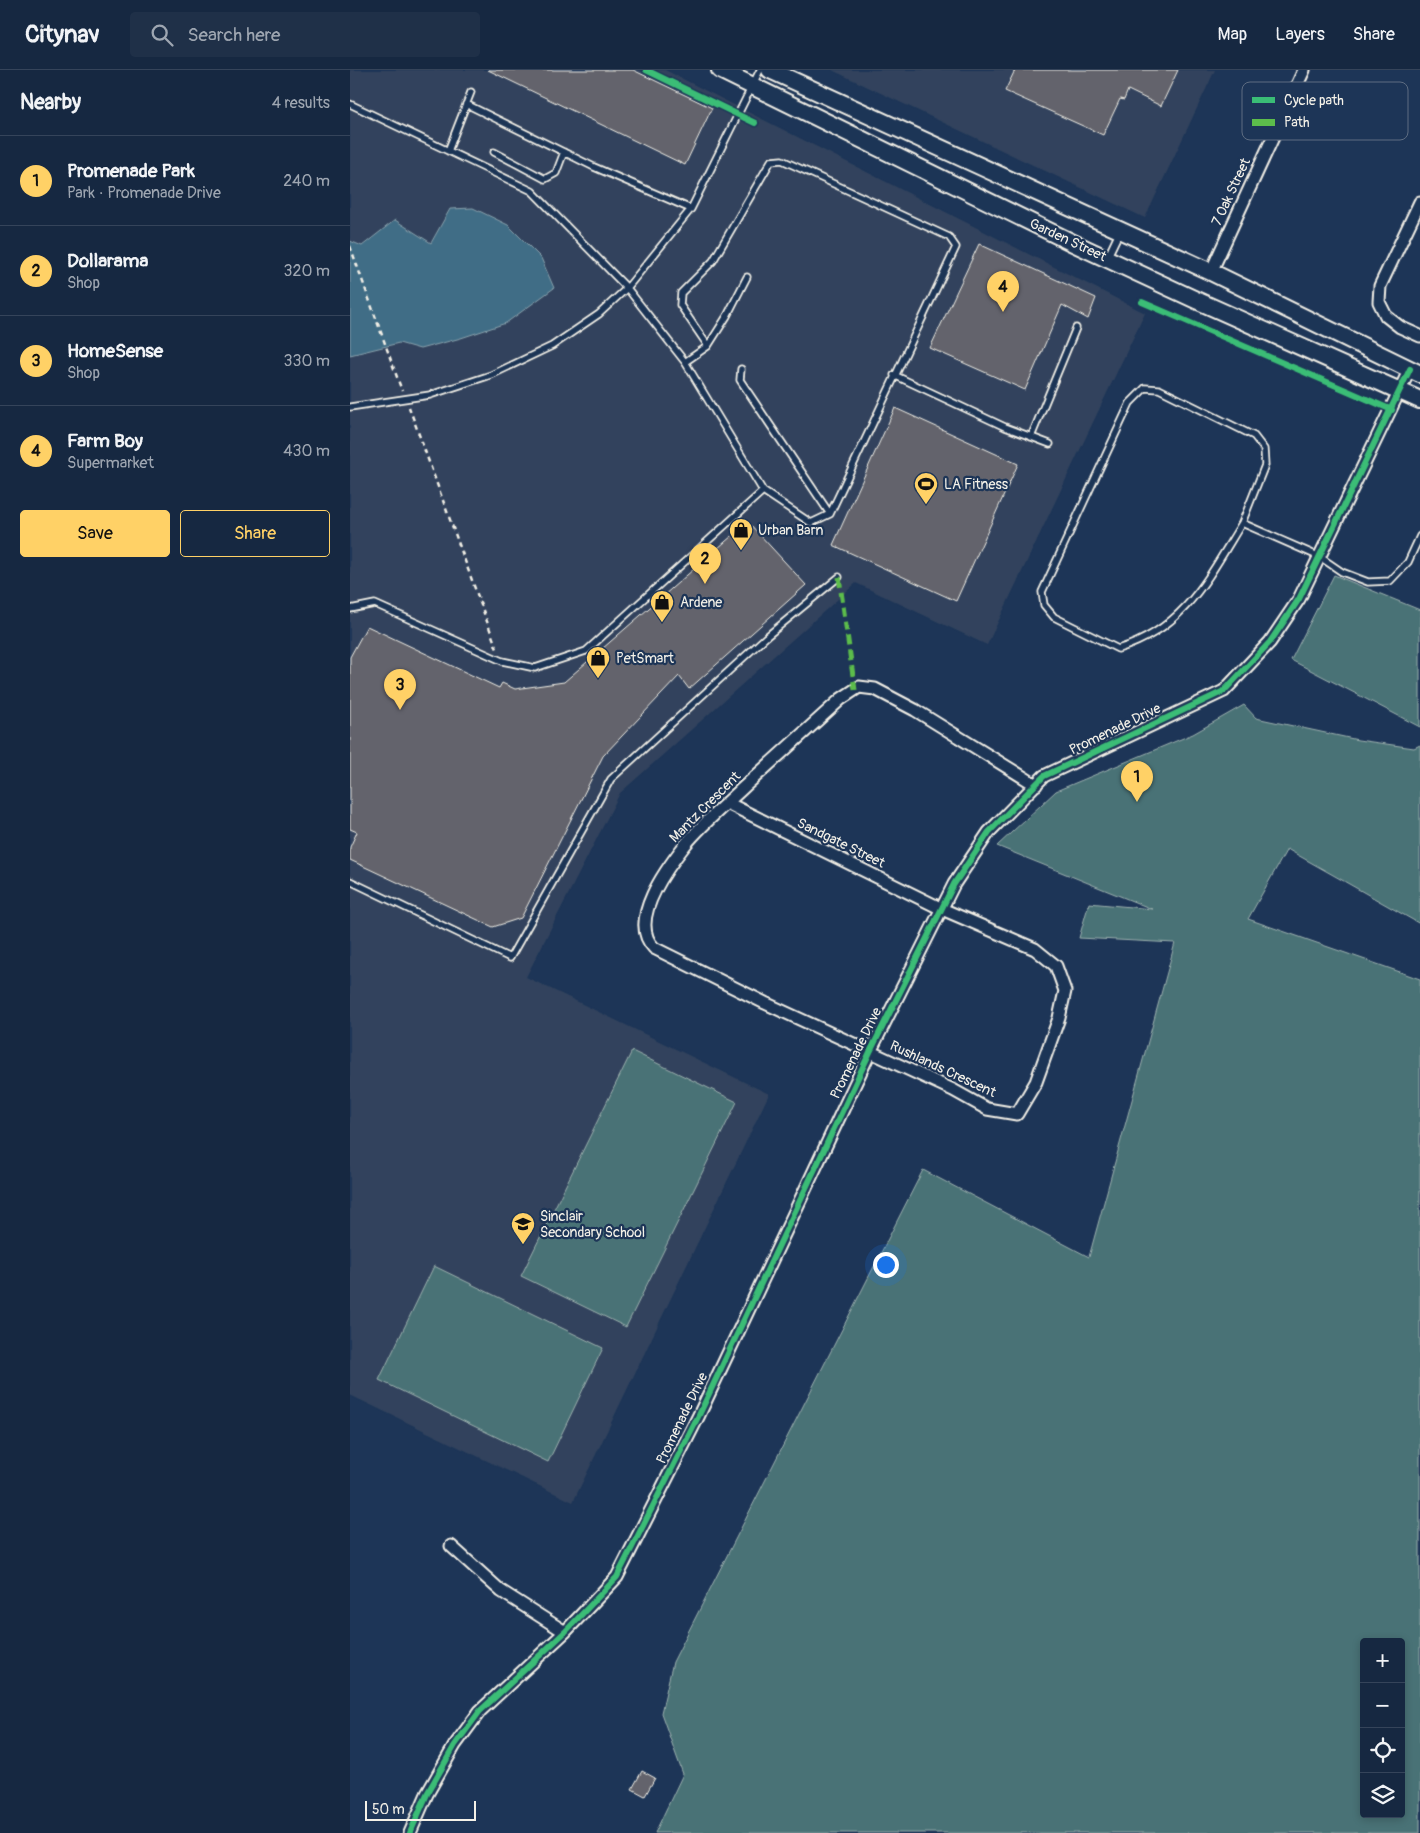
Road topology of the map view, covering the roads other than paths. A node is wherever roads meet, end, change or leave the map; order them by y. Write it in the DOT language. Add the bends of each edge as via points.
graph roads {
  1 [pos="720,70"];
  2 [pos="760,70"];
  3 [pos="770,70"];
  4 [pos="1304,70"];
  5 [pos="1298,82"];
  6 [pos="753,87"];
  7 [pos="471,92"];
  8 [pos="350,104"];
  9 [pos="466,104"];
  10 [pos="1272,140"];
  11 [pos="448,151"];
  12 [pos="494,152"];
  13 [pos="564,152"];
  14 [pos="1420,202"];
  15 [pos="691,209"];
  16 [pos="1120,231"];
  17 [pos="1107,259"];
  18 [pos="1211,272"];
  19 [pos="747,277"];
  20 [pos="627,288"];
  21 [pos="1076,328"];
  22 [pos="1420,336"];
  23 [pos="708,346"];
  24 [pos="685,362"];
  25 [pos="741,369"];
  26 [pos="1415,371"];
  27 [pos="894,375"];
  28 [pos="1401,391"];
  29 [pos="1420,400"];
  30 [pos="350,407"];
  31 [pos="1031,437"];
  32 [pos="1050,444"];
  33 [pos="763,491"];
  34 [pos="830,514"];
  35 [pos="1242,523"];
  36 [pos="1420,536"];
  37 [pos="1320,557"];
  38 [pos="839,577"];
  39 [pos="350,609"];
  40 [pos="1036,785"];
  41 [pos="727,803"];
  42 [pos="350,881"];
  43 [pos="942,909"];
  44 [pos="870,1052"];
  45 [pos="451,1546"];
  46 [pos="565,1632"];
  47 [pos="410,1833"];
  1 -- 6 [label="street, Garden Street"];
  2 -- 6 [label="lane"];
  3 -- 16 [label="street"];
  4 -- 5 [label="street, 7 Oak Street"];
  6 -- 15 [label="lane"];
  6 -- 17 [label="street, Garden Street"];
  7 -- 9 [label="lane"];
  8 -- 11 [label="lane"];
  9 -- 11 [label="lane"];
  9 -- 13 [label="lane"];
  10 -- 18 [label="street, 7 Oak Street"];
  11 -- 20 [label="lane" via="532,191"];
  12 -- 13 [label="lane" via="545,179 556,173"];
  13 -- 15 [label="lane"];
  14 -- 22 [label="street" via="1380,286 1379,302 1386,316"];
  15 -- 20 [label="lane"];
  16 -- 17 [label="lane"];
  16 -- 18 [label="street"];
  17 -- 28 [label="street, Garden Street"];
  18 -- 26 [label="street"];
  19 -- 23 [label="lane"];
  20 -- 24 [label="lane"];
  20 -- 30 [label="lane" via="599,314 552,346 491,375 430,395"];
  21 -- 31 [label="lane"];
  23 -- 24 [label="lane"];
  23 -- 27 [label="lane" via="680,305 681,293 713,261 771,161 782,160 949,237 956,247"];
  24 -- 33 [label="lane"];
  25 -- 34 [label="lane" via="740,380"];
  26 -- 28 [label="street, Promenade Drive"];
  27 -- 31 [label="lane"];
  27 -- 34 [label="lane"];
  28 -- 29 [label="street, Garden Street"];
  28 -- 37 [label="street, Promenade Drive"];
  31 -- 32 [label="lane"];
  33 -- 34 [label="lane" via="811,523"];
  33 -- 39 [label="lane" via="586,652 535,668 502,661 375,604"];
  35 -- 35 [label="lane" via="1265,465 1264,448 1254,436 1160,389 1144,388 1130,403 1042,592 1044,605 1054,617 1118,649 1136,643 1166,626 1191,603"];
  35 -- 37 [label="lane"];
  36 -- 37 [label="lane" via="1408,562 1390,580 1368,582 1342,572"];
  37 -- 40 [label="street, Promenade Drive" via="1299,599 1270,642 1224,691 1044,776"];
  38 -- 42 [label="lane" via="766,637 611,779 510,958"];
  40 -- 41 [label="street, Mantz Crescent" via="915,710 875,689 859,687 841,699"];
  40 -- 43 [label="street, Promenade Drive" via="989,832 954,884"];
  41 -- 43 [label="street, Sandgate Street"];
  41 -- 44 [label="street, Mantz Crescent" via="686,844 652,893 644,918 648,942 765,1004"];
  43 -- 44 [label="street, Promenade Drive"];
  43 -- 44 [label="street, Rushlands Crescent" via="1035,949 1056,966 1065,991 1036,1082 1017,1114 987,1109"];
  44 -- 46 [label="street, Promenade Drive" via="699,1415 617,1577"];
  45 -- 46 [label="street" via="501,1591"];
  46 -- 47 [label="street, Promenade Drive" via="480,1711 455,1745 427,1794"];
}
